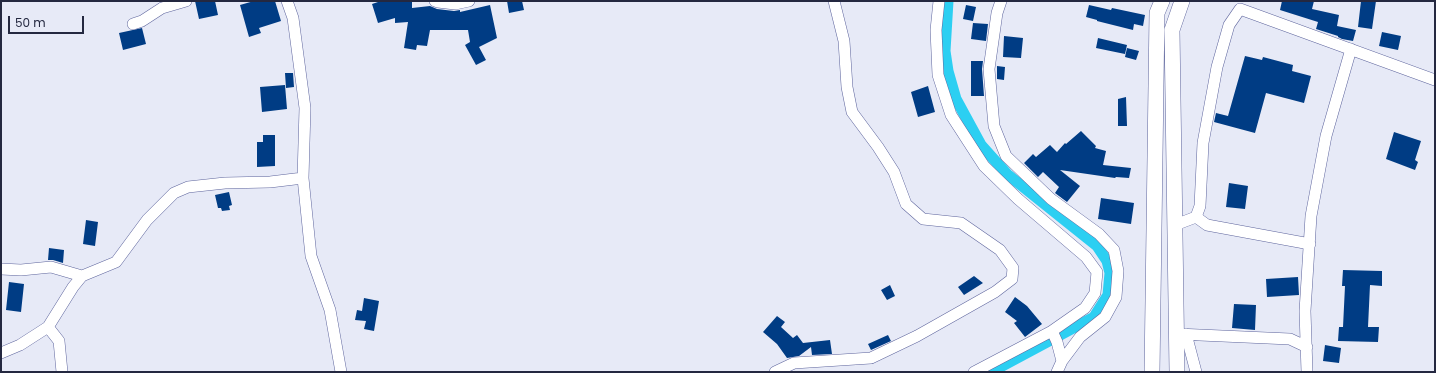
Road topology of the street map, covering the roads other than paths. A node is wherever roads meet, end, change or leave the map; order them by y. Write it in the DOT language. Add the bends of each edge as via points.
graph roads {
  1 [pos="186,1"];
  2 [pos="287,1"];
  3 [pos="435,1"];
  4 [pos="469,1"];
  5 [pos="834,1"];
  6 [pos="939,1"];
  7 [pos="1001,1"];
  8 [pos="1162,1"];
  9 [pos="1182,1"];
  10 [pos="132,24"];
  11 [pos="1351,49"];
  12 [pos="1435,80"];
  13 [pos="303,178"];
  14 [pos="1196,217"];
  15 [pos="1175,225"];
  16 [pos="1310,244"];
  17 [pos="1,270"];
  18 [pos="82,276"];
  19 [pos="48,327"];
  20 [pos="1181,334"];
  21 [pos="1054,336"];
  22 [pos="1307,347"];
  23 [pos="1,353"];
  24 [pos="1062,361"];
  25 [pos="62,372"];
  26 [pos="341,372"];
  27 [pos="775,372"];
  28 [pos="974,372"];
  29 [pos="1057,372"];
  30 [pos="1152,372"];
  31 [pos="1177,372"];
  32 [pos="1196,372"];
  33 [pos="1307,372"];
  1 -- 10 [label="street" via="162,8 142,21"];
  2 -- 13 [label="street" via="293,18 305,108"];
  3 -- 4 [label="street" via="455,4"];
  5 -- 27 [label="street" via="844,41 847,87 852,112 894,172 906,204 923,219 961,223 994,245 1013,268 1012,279 996,292 872,358 794,363"];
  6 -- 21 [label="street" via="936,30 938,75 950,115 984,166 1086,257 1096,272 1095,293 1085,308"];
  7 -- 24 [label="street" via="997,13 990,69 994,126 1006,156 1050,198 1099,234 1114,250 1118,271 1116,297 1105,317 1080,337"];
  8 -- 30 [label="main road" via="1157,13 1156,45"];
  9 -- 15 [label="main road" via="1172,30"];
  11 -- 12 [label="street"];
  11 -- 14 [label="street" via="1240,9 1229,25 1217,68 1203,143 1200,206"];
  11 -- 16 [label="street" via="1326,136 1311,216"];
  13 -- 18 [label="street" via="188,187 174,193 147,220 116,262"];
  13 -- 26 [label="street" via="311,256 330,310"];
  14 -- 15 [label="street"];
  14 -- 16 [label="street" via="1207,225"];
  15 -- 20 [label="main road"];
  16 -- 22 [label="street" via="1305,311"];
  17 -- 18 [label="street" via="51,267"];
  18 -- 19 [label="street" via="72,287"];
  19 -- 23 [label="street"];
  19 -- 25 [label="street" via="58,341"];
  20 -- 22 [label="street" via="1290,339"];
  20 -- 31 [label="main road"];
  20 -- 32 [label="street"];
  21 -- 24 [label="street"];
  21 -- 28 [label="street"];
  22 -- 33 [label="street"];
  24 -- 29 [label="street"];
}
